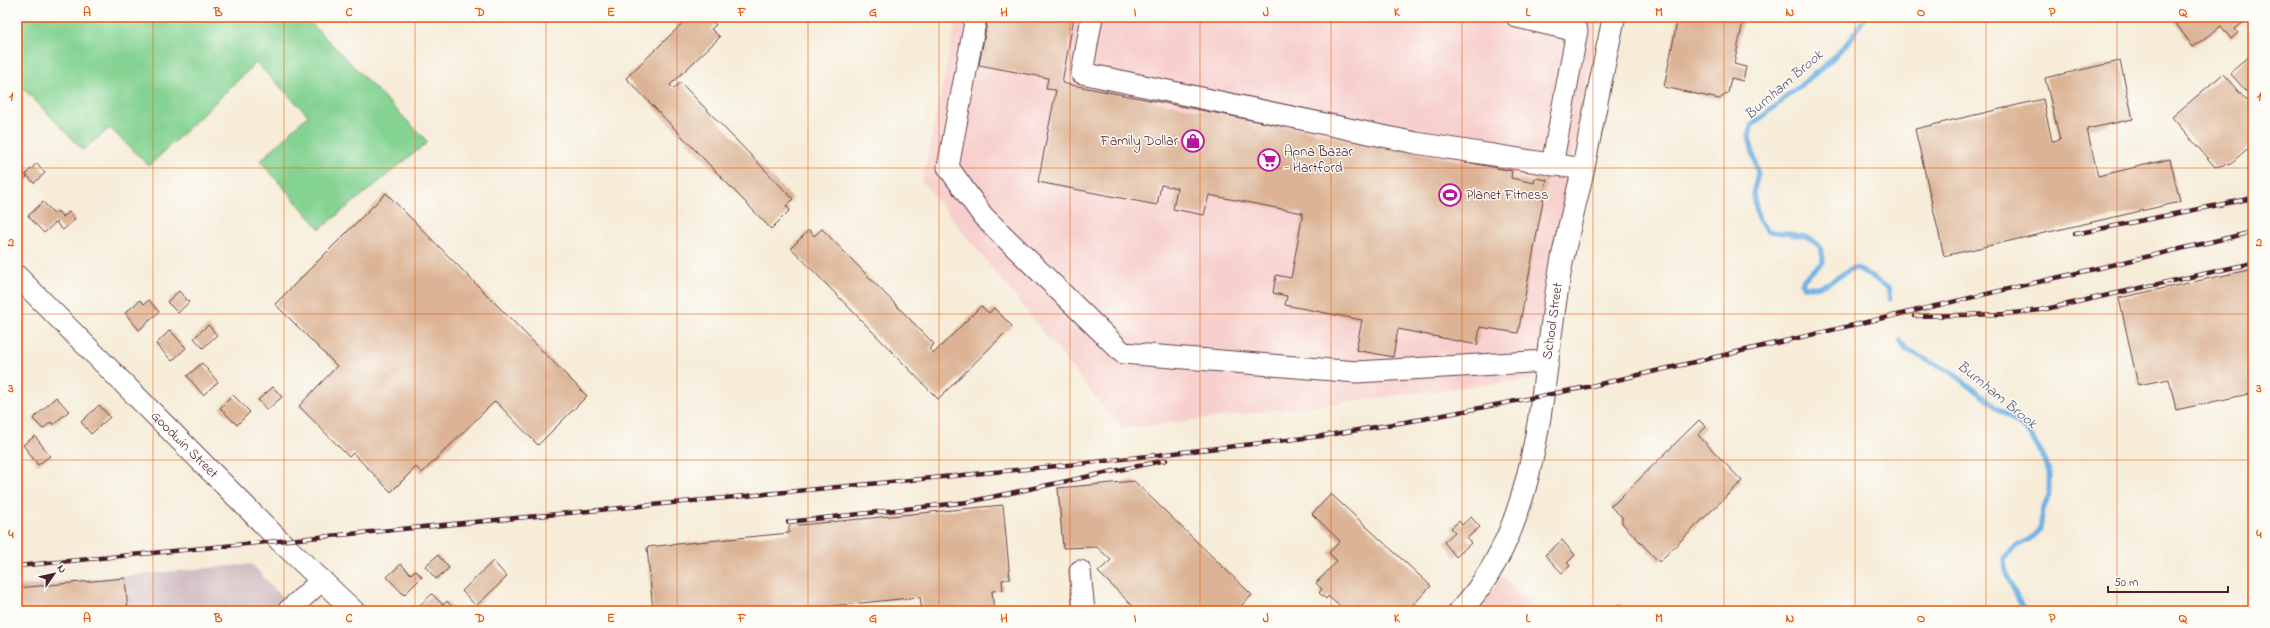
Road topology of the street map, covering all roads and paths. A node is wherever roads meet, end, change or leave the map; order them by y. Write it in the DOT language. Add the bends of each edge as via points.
graph roads {
  1 [pos="976,17"];
  2 [pos="1092,17"];
  3 [pos="1517,17"];
  4 [pos="1614,17"];
  5 [pos="1579,24"];
  6 [pos="1552,165"];
  7 [pos="1583,168"];
  8 [pos="17,276"];
  9 [pos="1547,361"];
  10 [pos="1080,571"];
  11 [pos="322,580"];
  12 [pos="288,611"];
  13 [pos="354,611"];
  14 [pos="1084,611"];
  15 [pos="1460,611"];
  1 -- 9 [label="street" via="948,167 982,216 1122,352 1357,372"];
  2 -- 6 [label="street" via="1082,73 1416,143"];
  3 -- 5 [label="street"];
  4 -- 7 [label="main road, School Street"];
  5 -- 6 [label="street"];
  6 -- 7 [label="street"];
  7 -- 9 [label="main road, School Street" via="1562,262"];
  8 -- 11 [label="street, Goodwin Street" via="280,541"];
  9 -- 15 [label="main road, School Street" via="1538,424 1518,511 1492,568"];
  10 -- 14 [label="street"];
  11 -- 12 [label="street"];
  11 -- 13 [label="street, Goodwin Street"];
}
